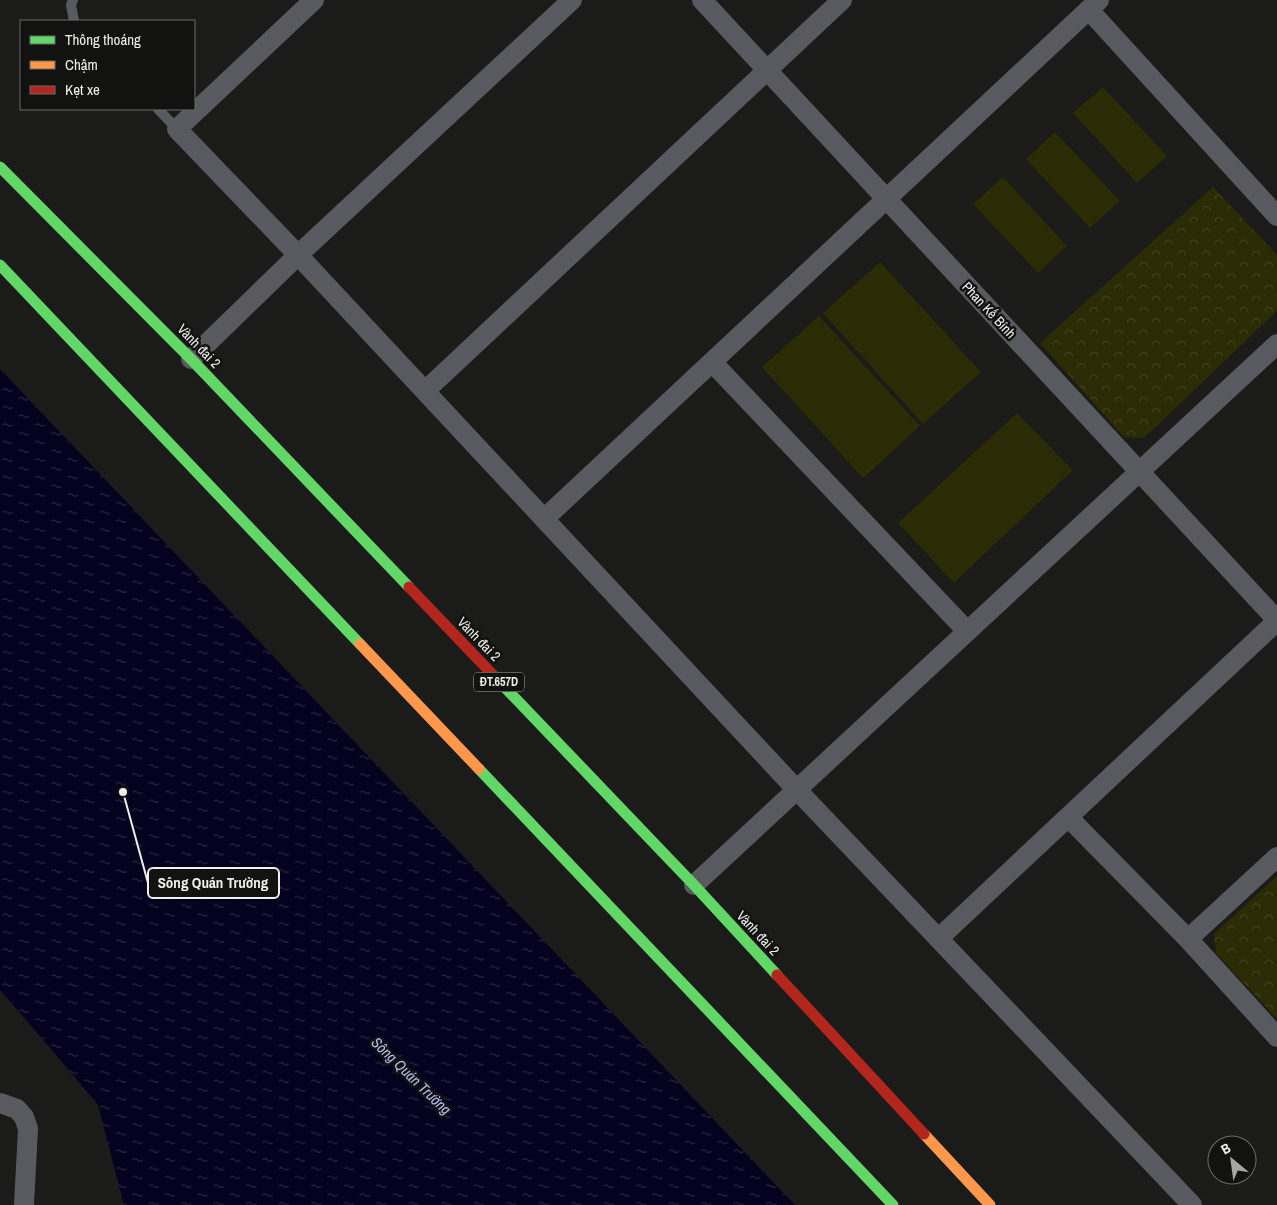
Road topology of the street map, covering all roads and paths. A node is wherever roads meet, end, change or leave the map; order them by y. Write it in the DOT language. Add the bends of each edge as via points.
graph roads {
  1 [pos="73,0"];
  2 [pos="314,0"];
  3 [pos="572,0"];
  4 [pos="702,0"];
  5 [pos="842,0"];
  6 [pos="1094,5"];
  7 [pos="74,20"];
  8 [pos="767,70"];
  9 [pos="159,110"];
  10 [pos="177,129"];
  11 [pos="0,167"];
  12 [pos="887,199"];
  13 [pos="1277,216"];
  14 [pos="298,255"];
  15 [pos="0,265"];
  16 [pos="1277,344"];
  17 [pos="191,359"];
  18 [pos="712,362"];
  19 [pos="425,391"];
  20 [pos="1139,472"];
  21 [pos="544,519"];
  22 [pos="1277,620"];
  23 [pos="967,631"];
  24 [pos="797,790"];
  25 [pos="1068,817"];
  26 [pos="1277,857"];
  27 [pos="694,885"];
  28 [pos="939,938"];
  29 [pos="1188,939"];
  30 [pos="1277,1037"];
  31 [pos="0,1103"];
  32 [pos="24,1205"];
  33 [pos="892,1205"];
  34 [pos="990,1205"];
  35 [pos="1192,1205"];
  1 -- 7 [label="lane"];
  2 -- 10 [label="street"];
  3 -- 14 [label="street"];
  4 -- 8 [label="street, Phan Kế Bính"];
  5 -- 8 [label="street"];
  6 -- 12 [label="street"];
  6 -- 13 [label="street"];
  8 -- 12 [label="street, Phan Kế Bính"];
  8 -- 19 [label="street"];
  9 -- 10 [label="lane"];
  10 -- 14 [label="street"];
  11 -- 17 [label="main road, Vành đai 2 / ĐT.657D"];
  12 -- 18 [label="street"];
  12 -- 20 [label="street, Phan Kế Bính"];
  14 -- 17 [label="street"];
  14 -- 19 [label="street"];
  15 -- 33 [label="main road"];
  16 -- 20 [label="street"];
  17 -- 27 [label="main road, Vành đai 2 / ĐT.657D"];
  18 -- 21 [label="street"];
  18 -- 23 [label="street"];
  19 -- 21 [label="street"];
  20 -- 22 [label="street, Phan Kế Bính"];
  20 -- 23 [label="street"];
  21 -- 24 [label="street"];
  22 -- 25 [label="street"];
  23 -- 24 [label="street"];
  24 -- 27 [label="street"];
  24 -- 28 [label="street"];
  25 -- 28 [label="street"];
  25 -- 29 [label="street"];
  26 -- 29 [label="street"];
  27 -- 34 [label="main road, Vành đai 2 / ĐT.657D"];
  28 -- 35 [label="street"];
  29 -- 30 [label="street"];
  31 -- 32 [label="street" via="17,1109 28,1129"];
}
